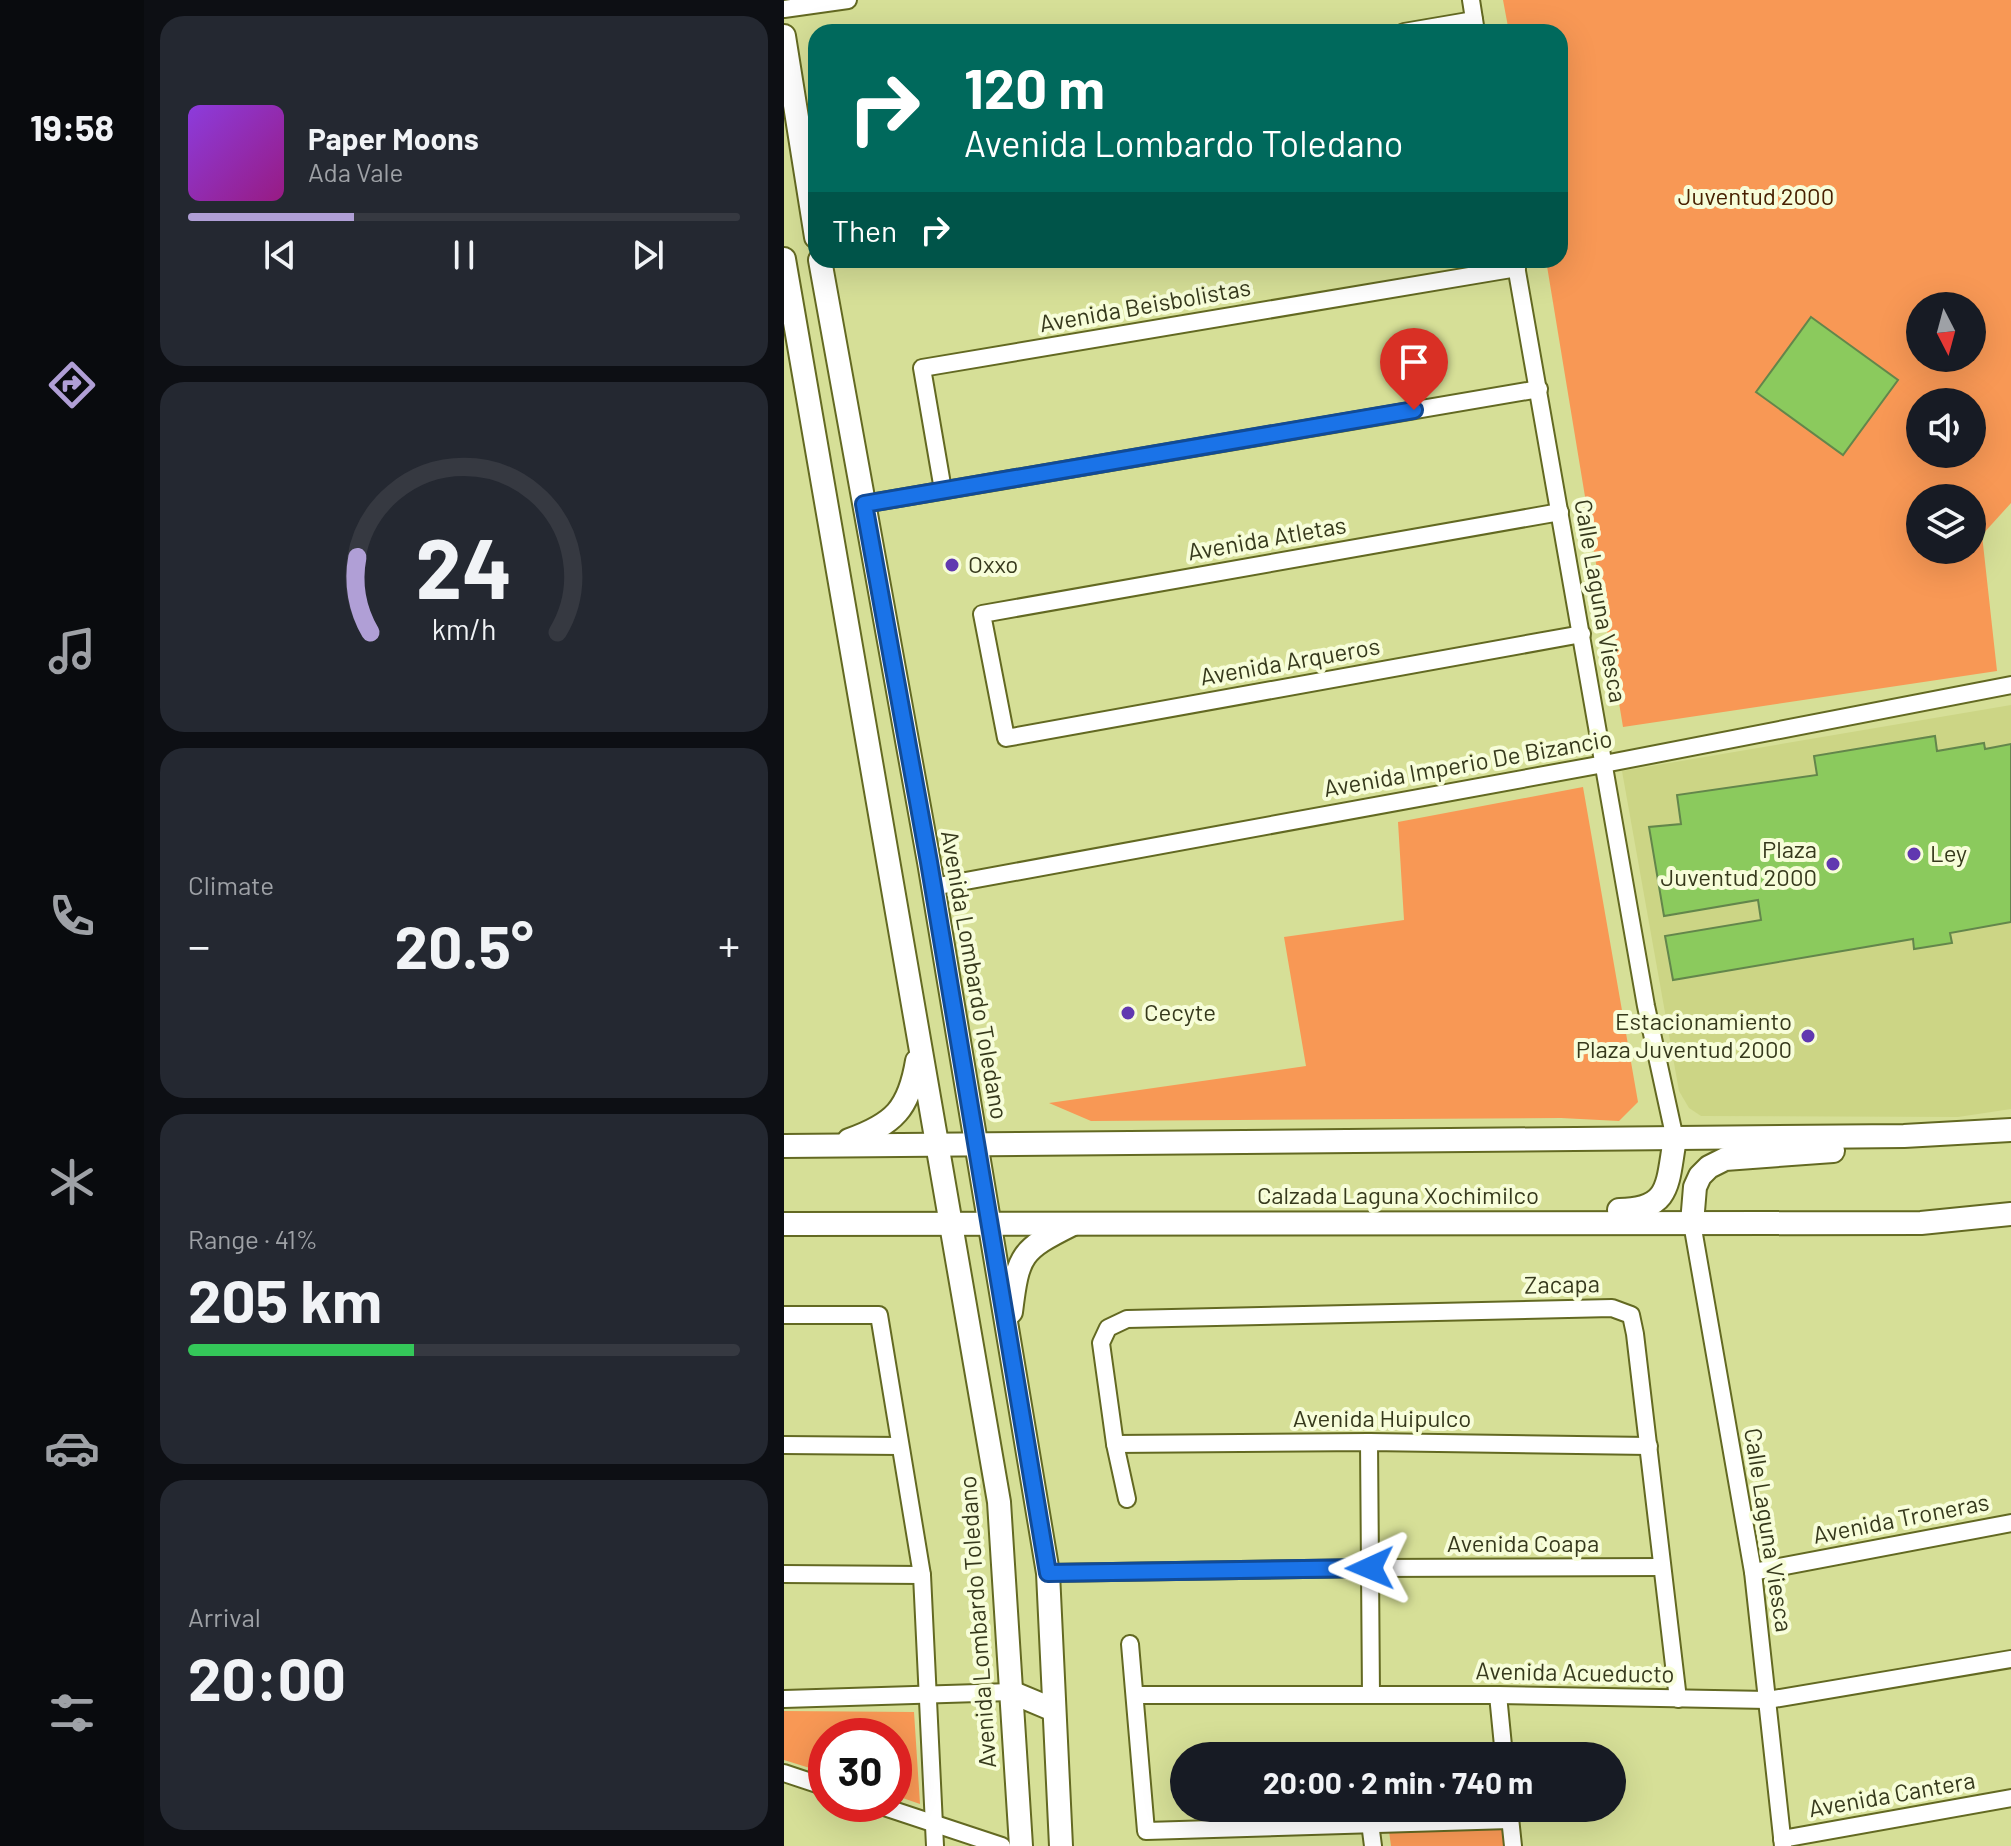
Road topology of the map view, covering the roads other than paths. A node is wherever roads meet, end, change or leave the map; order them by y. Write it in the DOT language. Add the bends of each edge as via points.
graph roads {
  1 [pos="848,0"];
  2 [pos="1471,0"];
  3 [pos="784,9"];
  4 [pos="1475,24"];
  5 [pos="784,36"];
  6 [pos="808,187"];
  7 [pos="784,257"];
  8 [pos="821,268"];
  9 [pos="1493,268"];
  10 [pos="1517,268"];
  11 [pos="830,320"];
  12 [pos="1539,389"];
  13 [pos="809,404"];
  14 [pos="943,490"];
  15 [pos="862,497"];
  16 [pos="1560,512"];
  17 [pos="1582,634"];
  18 [pos="2011,685"];
  19 [pos="1006,738"];
  20 [pos="1604,764"];
  21 [pos="933,887"];
  22 [pos="920,1048"];
  23 [pos="2011,1130"];
  24 [pos="1956,1134"];
  25 [pos="1675,1139"];
  26 [pos="937,1145"];
  27 [pos="976,1145"];
  28 [pos="784,1146"];
  29 [pos="835,1146"];
  30 [pos="2011,1214"];
  31 [pos="1396,1221"];
  32 [pos="988,1222"];
  33 [pos="1078,1222"];
  34 [pos="951,1223"];
  35 [pos="1692,1223"];
  36 [pos="784,1224"];
  37 [pos="784,1315"];
  38 [pos="1008,1337"];
  39 [pos="1369,1442"];
  40 [pos="1115,1444"];
  41 [pos="784,1445"];
  42 [pos="900,1446"];
  43 [pos="1649,1446"];
  44 [pos="1127,1499"];
  45 [pos="2011,1523"];
  46 [pos="1662,1567"];
  47 [pos="1370,1568"];
  48 [pos="1753,1572"];
  49 [pos="1048,1573"];
  50 [pos="784,1574"];
  51 [pos="922,1575"];
  52 [pos="1130,1644"];
  53 [pos="2011,1659"];
  54 [pos="1011,1692"];
  55 [pos="1135,1695"];
  56 [pos="1371,1695"];
  57 [pos="1498,1695"];
  58 [pos="928,1697"];
  59 [pos="784,1699"];
  60 [pos="1678,1699"];
  61 [pos="1768,1700"];
  62 [pos="1054,1710"];
  63 [pos="1503,1742"];
  64 [pos="784,1773"];
  65 [pos="808,1781"];
  66 [pos="2011,1798"];
  67 [pos="912,1817"];
  68 [pos="1386,1822"];
  69 [pos="1511,1822"];
  70 [pos="1370,1823"];
  71 [pos="934,1824"];
  72 [pos="1783,1843"];
  73 [pos="935,1846"];
  74 [pos="1002,1846"];
  75 [pos="1021,1846"];
  76 [pos="1061,1846"];
  77 [pos="1373,1846"];
  78 [pos="1513,1846"];
  1 -- 3 [label="street"];
  2 -- 4 [label="street"];
  5 -- 6 [label="main road"];
  7 -- 11 [label="main road" via="806,309"];
  7 -- 13 [label="main road, Avenida Lombardo Toledano"];
  8 -- 11 [label="main road, Avenida Lombardo Toledano"];
  9 -- 14 [label="street, Avenida Beisbolistas" via="922,368"];
  10 -- 12 [label="street, Calle Laguna Viesca"];
  11 -- 15 [label="main road, Avenida Lombardo Toledano"];
  12 -- 14 [label="street"];
  12 -- 16 [label="street, Calle Laguna Viesca"];
  13 -- 15 [label="main road" via="836,414"];
  13 -- 22 [label="main road, Avenida Lombardo Toledano"];
  14 -- 15 [label="street"];
  15 -- 21 [label="main road, Avenida Lombardo Toledano"];
  16 -- 17 [label="street, Calle Laguna Viesca"];
  16 -- 19 [label="street, Avenida Atletas" via="982,614"];
  17 -- 19 [label="street, Avenida Arqueros"];
  17 -- 20 [label="street, Calle Laguna Viesca"];
  18 -- 20 [label="street, Avenida Imperio De Bizancio"];
  20 -- 21 [label="street, Avenida Imperio De Bizancio"];
  20 -- 25 [label="street, Calle Laguna Viesca"];
  21 -- 27 [label="main road, Avenida Lombardo Toledano"];
  22 -- 26 [label="main road, Avenida Lombardo Toledano"];
  22 -- 29 [label="main road" via="905,1105 889,1122"];
  23 -- 24 [label="main road"];
  24 -- 25 [label="main road"];
  24 -- 35 [label="main road" via="1918,1144 1725,1159 1700,1176"];
  25 -- 27 [label="main road"];
  25 -- 31 [label="main road" via="1667,1185 1660,1198 1641,1210 1445,1212"];
  26 -- 27 [label="main road"];
  26 -- 29 [label="main road"];
  26 -- 34 [label="main road, Avenida Lombardo Toledano"];
  27 -- 32 [label="main road, Avenida Lombardo Toledano"];
  28 -- 29 [label="main road"];
  30 -- 35 [label="main road, Calzada Laguna Xochimilco" via="1921,1223"];
  31 -- 33 [label="main road, Calzada Laguna Xochimilco"];
  31 -- 35 [label="main road, Calzada Laguna Xochimilco"];
  32 -- 33 [label="main road, Calzada Laguna Xochimilco"];
  32 -- 34 [label="main road, Calzada Laguna Xochimilco"];
  32 -- 38 [label="main road, Avenida Lombardo Toledano"];
  33 -- 38 [label="main road" via="1036,1242 1023,1258 1015,1276"];
  34 -- 36 [label="main road, Calzada Laguna Xochimilco"];
  34 -- 54 [label="main road, Avenida Lombardo Toledano" via="999,1502"];
  35 -- 48 [label="street, Calle Laguna Viesca"];
  37 -- 42 [label="street" via="879,1315"];
  38 -- 49 [label="main road, Avenida Lombardo Toledano"];
  39 -- 40 [label="street, Avenida Huipulco"];
  39 -- 43 [label="street, Avenida Huipulco"];
  39 -- 47 [label="street"];
  40 -- 43 [label="street, Zacapa" via="1101,1343 1108,1328 1127,1319 1612,1308 1631,1315"];
  40 -- 44 [label="street"];
  41 -- 42 [label="street"];
  42 -- 51 [label="street"];
  43 -- 46 [label="street, Zacapa"];
  45 -- 48 [label="street, Avenida Troneras"];
  46 -- 47 [label="street, Avenida Coapa"];
  46 -- 60 [label="street, Zacapa"];
  47 -- 49 [label="street, Avenida Coapa"];
  47 -- 56 [label="street"];
  48 -- 61 [label="street, Calle Laguna Viesca"];
  49 -- 62 [label="main road, Avenida Lombardo Toledano"];
  50 -- 51 [label="street"];
  51 -- 58 [label="street"];
  52 -- 55 [label="street"];
  53 -- 61 [label="street, Avenida Acueducto"];
  54 -- 58 [label="street"];
  54 -- 62 [label="main road"];
  54 -- 75 [label="main road, Avenida Lombardo Toledano"];
  55 -- 56 [label="street, Avenida Acueducto"];
  55 -- 70 [label="street" via="1146,1831"];
  56 -- 57 [label="street, Avenida Acueducto"];
  57 -- 60 [label="street, Avenida Acueducto"];
  57 -- 63 [label="street"];
  58 -- 59 [label="street"];
  58 -- 71 [label="street"];
  60 -- 61 [label="street, Avenida Acueducto"];
  61 -- 72 [label="street, Calle Laguna Viesca"];
  62 -- 76 [label="main road, Avenida Lombardo Toledano"];
  64 -- 65 [label="street"];
  66 -- 72 [label="street, Avenida Cantera"];
  67 -- 71 [label="street"];
  68 -- 70 [label="street"];
  69 -- 78 [label="street"];
  70 -- 77 [label="street"];
  71 -- 73 [label="street"];
  71 -- 74 [label="street"];
}
